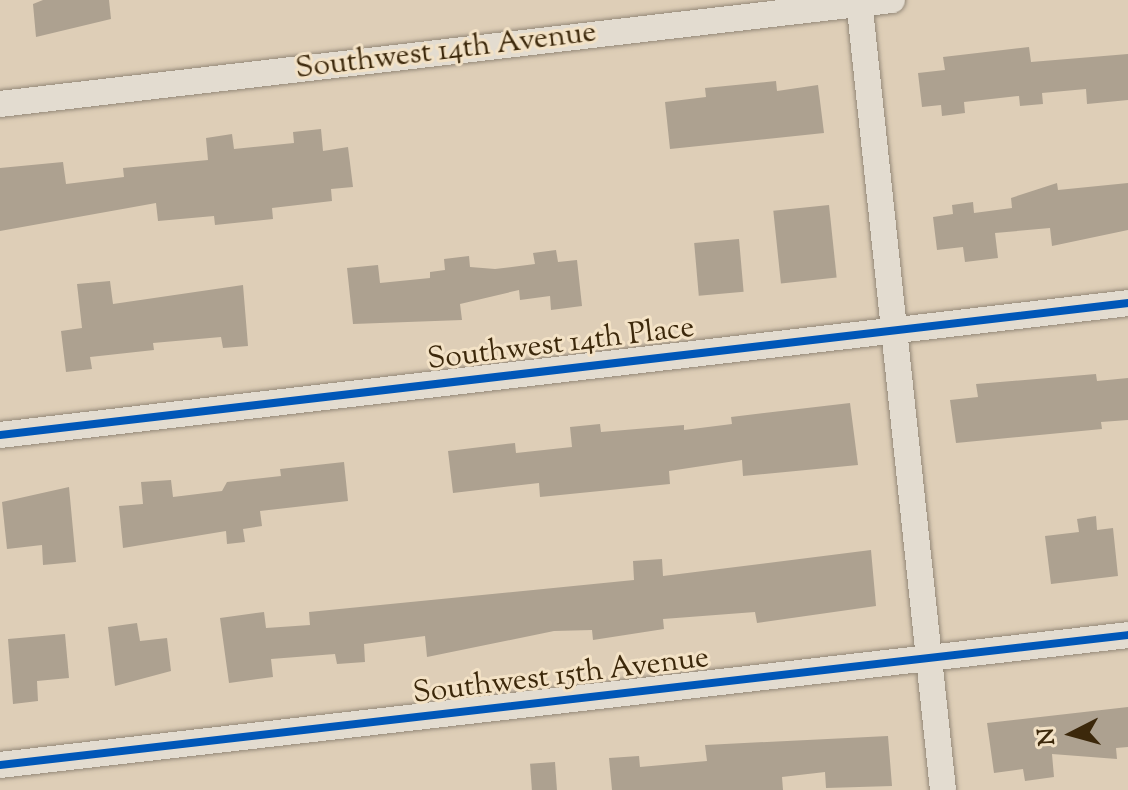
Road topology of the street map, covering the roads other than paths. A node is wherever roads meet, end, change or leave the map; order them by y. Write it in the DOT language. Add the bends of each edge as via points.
graph roads {
  1 [pos="892,0"];
  2 [pos="860,2"];
  3 [pos="0,104"];
  4 [pos="1128,303"];
  5 [pos="893,331"];
  6 [pos="0,435"];
  7 [pos="1128,635"];
  8 [pos="929,658"];
  9 [pos="0,765"];
  10 [pos="943,790"];
  1 -- 2 [label="street, Southwest 14th Avenue"];
  2 -- 3 [label="street, Southwest 14th Avenue"];
  2 -- 5 [label="street"];
  4 -- 5 [label="street, Southwest 14th Place"];
  5 -- 6 [label="street, Southwest 14th Place"];
  5 -- 8 [label="street"];
  7 -- 8 [label="street, Southwest 15th Avenue"];
  8 -- 9 [label="street, Southwest 15th Avenue"];
  8 -- 10 [label="street"];
}
